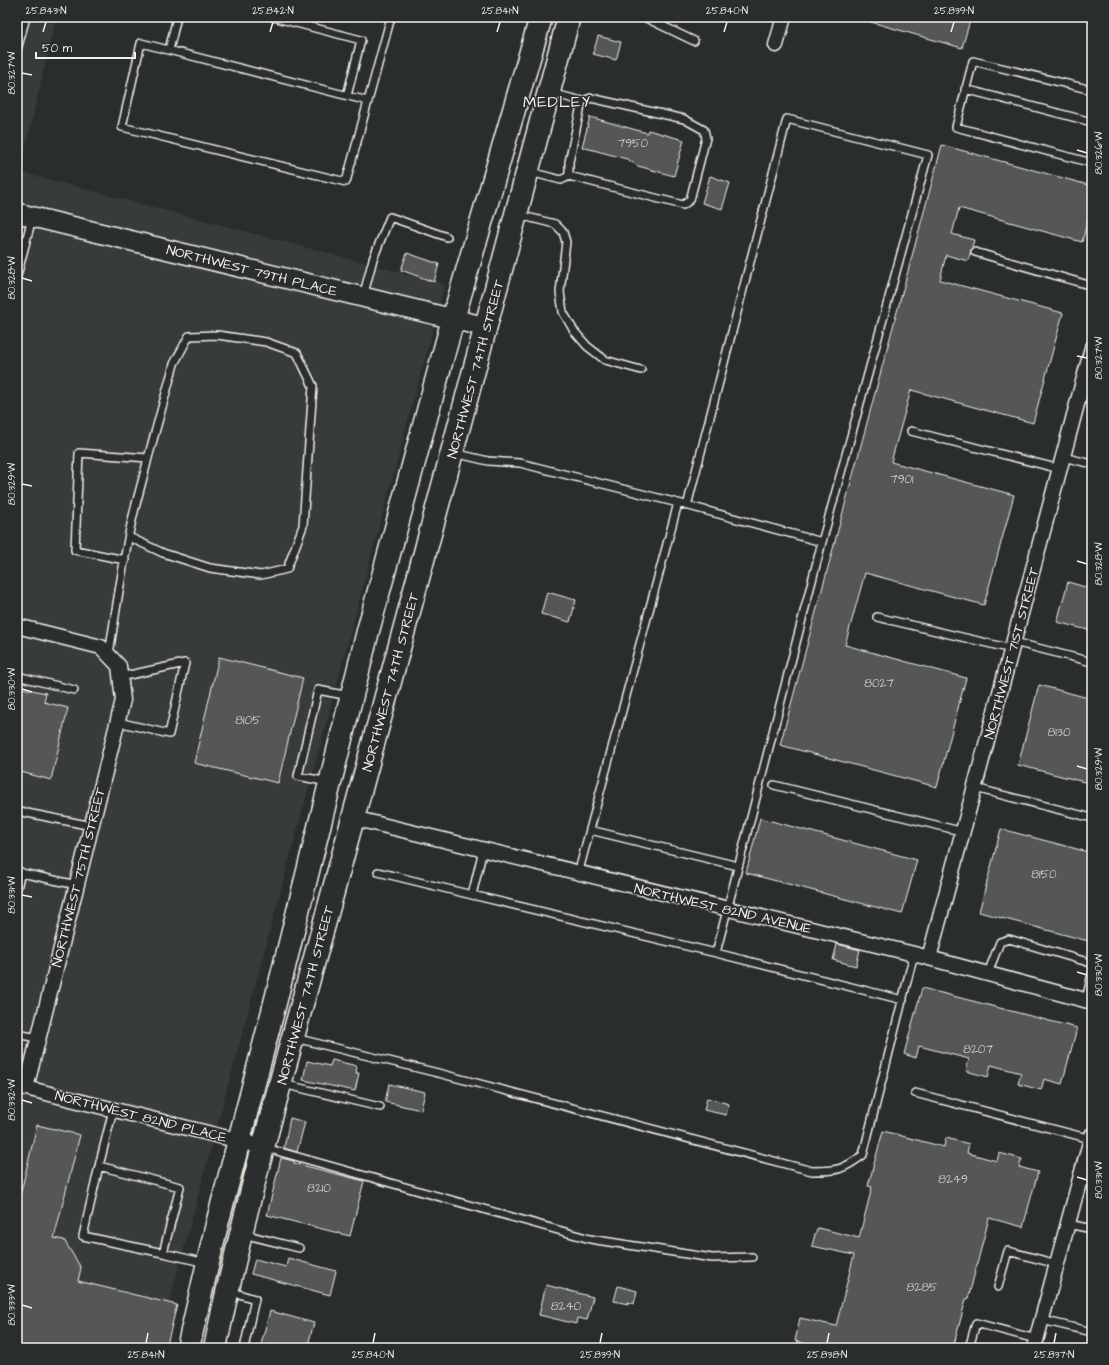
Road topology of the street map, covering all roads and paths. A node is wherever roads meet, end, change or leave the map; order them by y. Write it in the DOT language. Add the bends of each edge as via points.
graph roads {
  1 [pos="26,17"];
  2 [pos="177,17"];
  3 [pos="273,17"];
  4 [pos="391,17"];
  5 [pos="541,17"];
  6 [pos="569,17"];
  7 [pos="644,17"];
  8 [pos="784,17"];
  9 [pos="694,41"];
  10 [pos="534,43"];
  11 [pos="776,45"];
  12 [pos="17,50"];
  13 [pos="169,50"];
  14 [pos="966,89"];
  15 [pos="1092,90"];
  16 [pos="549,92"];
  17 [pos="347,96"];
  18 [pos="368,101"];
  19 [pos="582,101"];
  20 [pos="1092,122"];
  21 [pos="1092,163"];
  22 [pos="528,171"];
  23 [pos="569,176"];
  24 [pos="517,214"];
  25 [pos="25,215"];
  26 [pos="447,237"];
  27 [pos="975,252"];
  28 [pos="17,276"];
  29 [pos="1092,286"];
  30 [pos="363,297"];
  31 [pos="453,319"];
  32 [pos="486,327"];
  33 [pos="1092,348"];
  34 [pos="641,370"];
  35 [pos="911,431"];
  36 [pos="453,453"];
  37 [pos="148,458"];
  38 [pos="1062,463"];
  39 [pos="1092,464"];
  40 [pos="678,503"];
  41 [pos="687,506"];
  42 [pos="128,537"];
  43 [pos="822,542"];
  44 [pos="125,560"];
  45 [pos="877,617"];
  46 [pos="17,626"];
  47 [pos="1013,646"];
  48 [pos="109,655"];
  49 [pos="1092,662"];
  50 [pos="119,671"];
  51 [pos="17,676"];
  52 [pos="74,690"];
  53 [pos="352,697"];
  54 [pos="118,722"];
  55 [pos="330,783"];
  56 [pos="774,785"];
  57 [pos="975,788"];
  58 [pos="17,811"];
  59 [pos="353,818"];
  60 [pos="1092,818"];
  61 [pos="92,826"];
  62 [pos="590,830"];
  63 [pos="964,832"];
  64 [pos="483,850"];
  65 [pos="738,866"];
  66 [pos="19,872"];
  67 [pos="378,872"];
  68 [pos="578,874"];
  69 [pos="76,885"];
  70 [pos="17,888"];
  71 [pos="472,895"];
  72 [pos="728,909"];
  73 [pos="716,953"];
  74 [pos="914,954"];
  75 [pos="929,958"];
  76 [pos="1092,965"];
  77 [pos="988,973"];
  78 [pos="1092,974"];
  79 [pos="903,1000"];
  80 [pos="1089,1001"];
  81 [pos="17,1034"];
  82 [pos="293,1037"];
  83 [pos="38,1038"];
  84 [pos="281,1083"];
  85 [pos="21,1087"];
  86 [pos="915,1093"];
  87 [pos="380,1107"];
  88 [pos="113,1110"];
  89 [pos="1091,1137"];
  90 [pos="239,1140"];
  91 [pos="264,1147"];
  92 [pos="99,1166"];
  93 [pos="1086,1182"];
  94 [pos="1068,1224"];
  95 [pos="1092,1229"];
  96 [pos="241,1234"];
  97 [pos="299,1248"];
  98 [pos="163,1253"];
  99 [pos="752,1257"];
  100 [pos="207,1263"];
  101 [pos="1057,1264"];
  102 [pos="998,1287"];
  103 [pos="227,1290"];
  104 [pos="1042,1320"];
  105 [pos="1092,1332"];
  106 [pos="1035,1343"];
  107 [pos="188,1348"];
  108 [pos="215,1348"];
  109 [pos="244,1348"];
  110 [pos="969,1348"];
  1 -- 12 [label="lane"];
  2 -- 13 [label="lane"];
  3 -- 17 [label="lane" via="361,40"];
  4 -- 18 [label="lane"];
  5 -- 10 [label="main road, NORTHWEST 74TH STREET"];
  6 -- 16 [label="main road, NORTHWEST 74TH STREET"];
  7 -- 9 [label="lane"];
  8 -- 11 [label="street"];
  10 -- 16 [label="main road" via="536,70"];
  10 -- 31 [label="main road, NORTHWEST 74TH STREET"];
  13 -- 17 [label="lane"];
  13 -- 18 [label="lane" via="141,43 122,127 346,182"];
  14 -- 15 [label="lane" via="973,61"];
  14 -- 20 [label="lane"];
  14 -- 21 [label="lane" via="956,127"];
  16 -- 19 [label="lane"];
  16 -- 22 [label="main road, NORTHWEST 74TH STREET"];
  17 -- 18 [label="lane"];
  19 -- 23 [label="lane" via="569,162"];
  19 -- 23 [label="lane" via="591,98 684,119 704,130 706,138 690,200 683,205"];
  22 -- 23 [label="lane" via="561,180"];
  22 -- 24 [label="main road, NORTHWEST 74TH STREET"];
  24 -- 32 [label="main road, NORTHWEST 74TH STREET"];
  24 -- 34 [label="lane" via="555,224 563,232 566,242 560,292 563,312 574,331 587,346 605,360"];
  25 -- 28 [label="lane"];
  25 -- 30 [label="main road, NORTHWEST 79TH PLACE"];
  26 -- 30 [label="lane" via="390,216"];
  27 -- 29 [label="lane"];
  30 -- 31 [label="main road, NORTHWEST 79TH PLACE"];
  31 -- 32 [label="main road, NORTHWEST 79TH PLACE"];
  31 -- 53 [label="main road, NORTHWEST 74TH STREET"];
  32 -- 36 [label="main road, NORTHWEST 74TH STREET"];
  33 -- 38 [label="street, NORTHWEST 71ST STREET"];
  35 -- 38 [label="lane"];
  36 -- 40 [label="lane" via="488,461 520,463"];
  36 -- 59 [label="main road, NORTHWEST 74TH STREET"];
  37 -- 42 [label="lane"];
  37 -- 42 [label="lane" via="174,364 189,336 217,335 266,342 297,353 313,386 303,526 287,569 261,575 210,568 162,553"];
  37 -- 44 [label="lane" via="79,453 75,550"];
  38 -- 39 [label="lane"];
  38 -- 47 [label="street, NORTHWEST 71ST STREET"];
  40 -- 41 [label="lane"];
  40 -- 62 [label="lane"];
  41 -- 43 [label="lane"];
  41 -- 43 [label="lane" via="787,119 928,155"];
  42 -- 44 [label="lane"];
  43 -- 65 [label="lane"];
  44 -- 48 [label="lane"];
  45 -- 47 [label="lane"];
  46 -- 48 [label="street" via="101,647"];
  47 -- 49 [label="lane"];
  47 -- 57 [label="street, NORTHWEST 71ST STREET"];
  48 -- 50 [label="street"];
  50 -- 54 [label="street, NORTHWEST 75TH STREET" via="123,700"];
  50 -- 54 [label="lane" via="186,663 169,734"];
  51 -- 52 [label="lane"];
  53 -- 55 [label="main road, NORTHWEST 74TH STREET"];
  53 -- 55 [label="lane" via="318,690 298,776"];
  54 -- 61 [label="street, NORTHWEST 75TH STREET"];
  55 -- 90 [label="main road, NORTHWEST 74TH STREET"];
  56 -- 63 [label="lane"];
  57 -- 60 [label="lane"];
  57 -- 63 [label="street, NORTHWEST 71ST STREET"];
  58 -- 61 [label="lane"];
  59 -- 64 [label="street, NORTHWEST 82ND AVENUE"];
  59 -- 82 [label="main road, NORTHWEST 74TH STREET"];
  61 -- 69 [label="street, NORTHWEST 75TH STREET"];
  62 -- 65 [label="lane"];
  62 -- 68 [label="lane"];
  63 -- 75 [label="street, NORTHWEST 71ST STREET"];
  64 -- 68 [label="street, NORTHWEST 82ND AVENUE"];
  64 -- 71 [label="lane"];
  65 -- 72 [label="lane"];
  66 -- 69 [label="lane"];
  66 -- 70 [label="lane"];
  67 -- 71 [label="lane"];
  68 -- 72 [label="street, NORTHWEST 82ND AVENUE"];
  69 -- 83 [label="street, NORTHWEST 75TH STREET"];
  71 -- 73 [label="lane"];
  72 -- 73 [label="lane"];
  72 -- 74 [label="street, NORTHWEST 82ND AVENUE"];
  73 -- 79 [label="lane"];
  74 -- 75 [label="street, NORTHWEST 82ND AVENUE"];
  74 -- 79 [label="lane"];
  75 -- 77 [label="street, NORTHWEST 82ND AVENUE"];
  76 -- 77 [label="lane" via="1008,939 1000,942"];
  77 -- 80 [label="street, NORTHWEST 82ND AVENUE"];
  78 -- 80 [label="lane"];
  79 -- 82 [label="lane" via="863,1154 848,1167 832,1171 812,1171"];
  81 -- 83 [label="lane"];
  82 -- 84 [label="main road, NORTHWEST 74TH STREET"];
  83 -- 85 [label="street, NORTHWEST 75TH STREET"];
  84 -- 87 [label="lane"];
  84 -- 91 [label="main road, NORTHWEST 74TH STREET"];
  85 -- 88 [label="street, NORTHWEST 82ND PLACE"];
  86 -- 89 [label="lane"];
  88 -- 90 [label="street, NORTHWEST 82ND PLACE"];
  88 -- 92 [label="lane"];
  89 -- 93 [label="street"];
  90 -- 91 [label="street, NORTHWEST 82ND PLACE"];
  90 -- 100 [label="main road, NORTHWEST 74TH STREET"];
  91 -- 96 [label="main road, NORTHWEST 74TH STREET"];
  91 -- 99 [label="lane" via="590,1239 712,1258"];
  92 -- 98 [label="lane" via="180,1186"];
  92 -- 98 [label="lane" via="83,1236"];
  93 -- 94 [label="street"];
  94 -- 95 [label="lane"];
  94 -- 101 [label="street"];
  96 -- 97 [label="lane"];
  96 -- 103 [label="main road, NORTHWEST 74TH STREET"];
  98 -- 100 [label="lane"];
  100 -- 107 [label="main road, NORTHWEST 74TH STREET"];
  101 -- 102 [label="lane" via="1008,1251"];
  101 -- 104 [label="street"];
  103 -- 108 [label="main road, NORTHWEST 74TH STREET"];
  103 -- 109 [label="lane" via="255,1299"];
  104 -- 105 [label="lane"];
  104 -- 106 [label="street"];
  106 -- 110 [label="lane" via="976,1323"];
}
